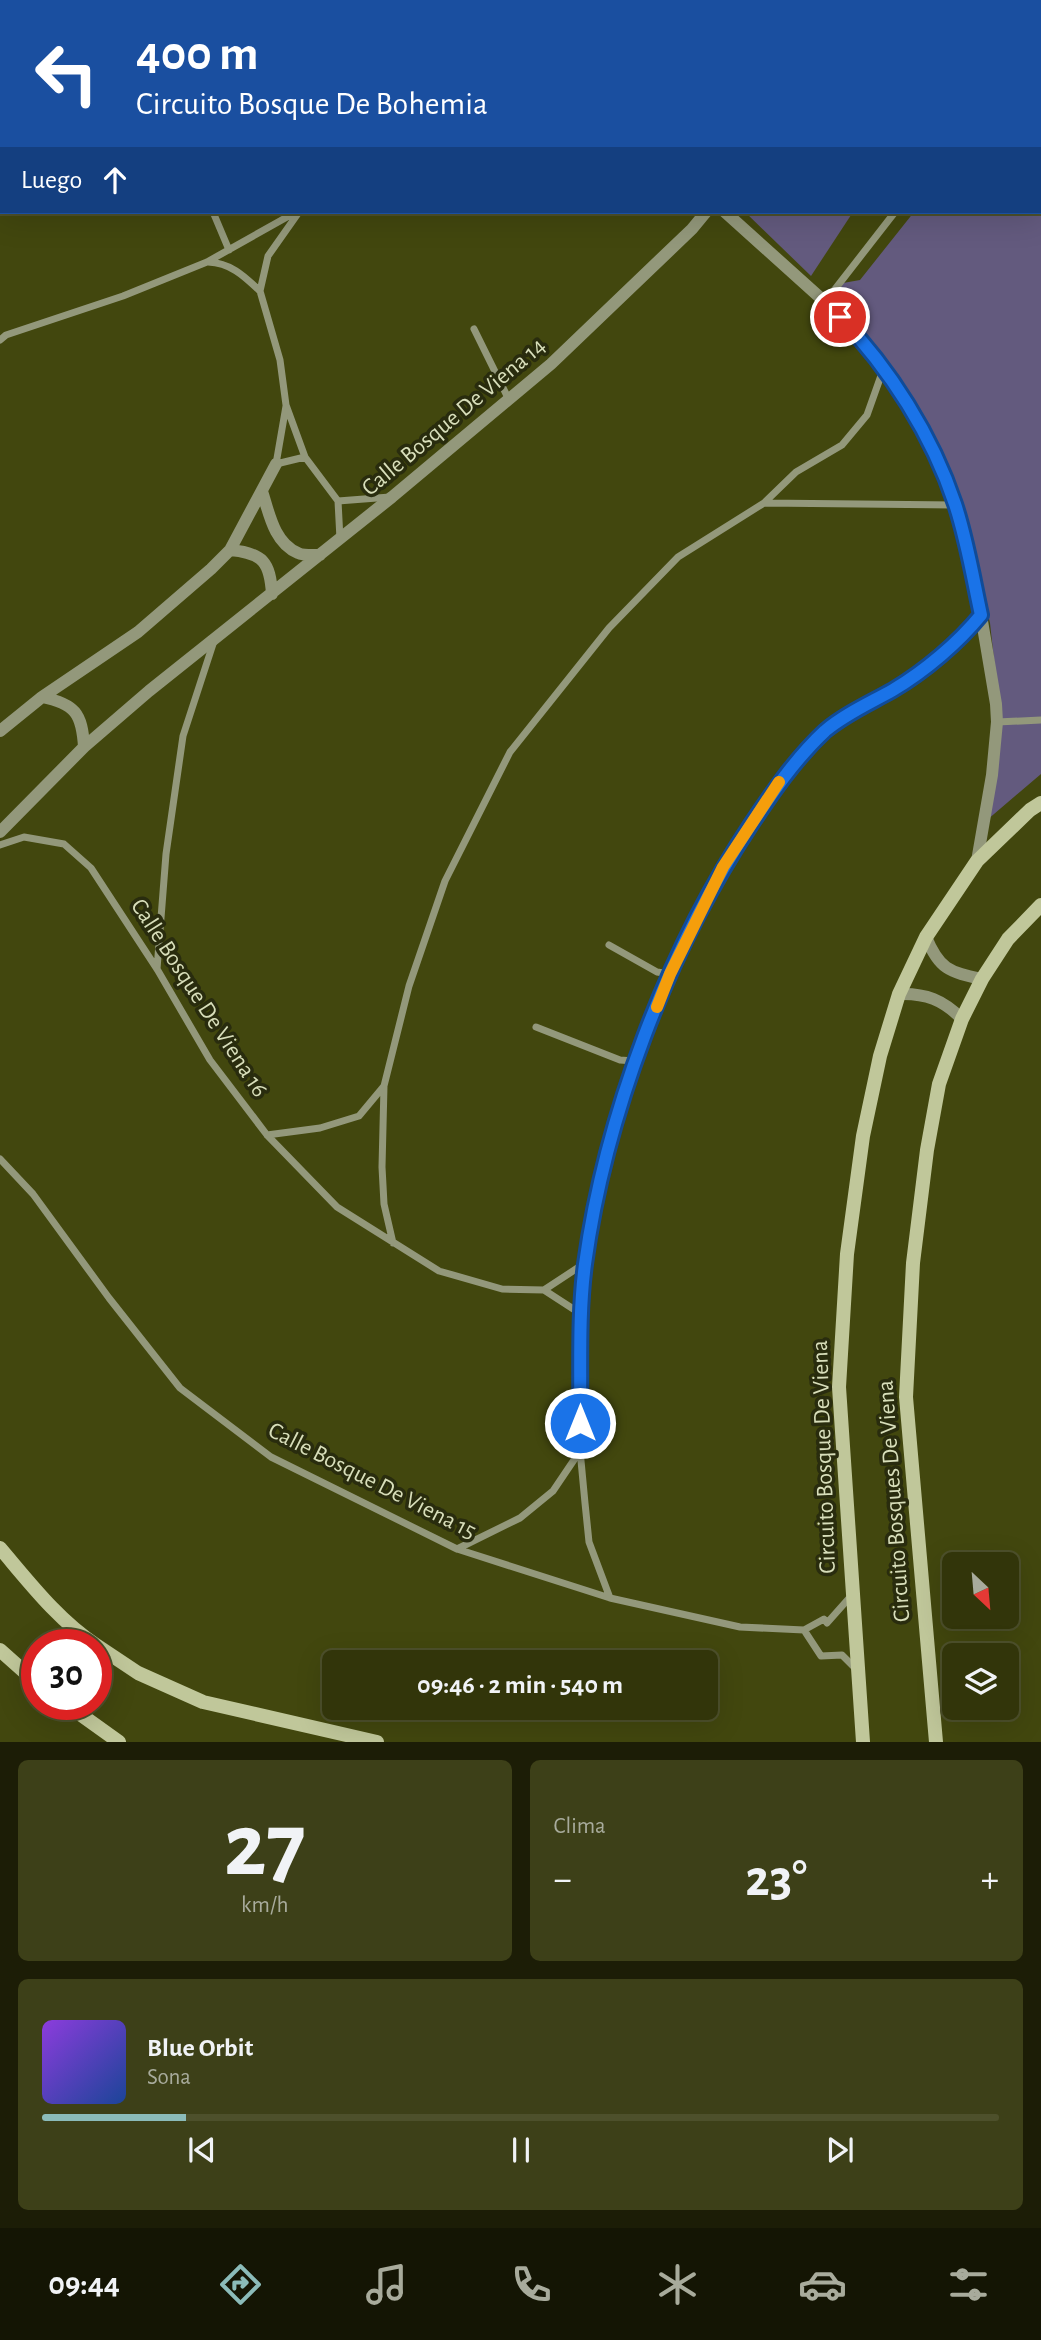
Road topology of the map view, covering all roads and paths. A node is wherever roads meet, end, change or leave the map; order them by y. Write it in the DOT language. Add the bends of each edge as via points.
graph roads {
  1 [pos="214,214"];
  2 [pos="293,214"];
  3 [pos="296,214"];
  4 [pos="704,214"];
  5 [pos="727,214"];
  6 [pos="893,214"];
  7 [pos="229,250"];
  8 [pos="207,262"];
  9 [pos="260,291"];
  10 [pos="825,302"];
  11 [pos="474,329"];
  12 [pos="2,336"];
  13 [pos="884,369"];
  14 [pos="509,400"];
  15 [pos="286,405"];
  16 [pos="305,457"];
  17 [pos="276,464"];
  18 [pos="262,491"];
  19 [pos="392,497"];
  20 [pos="338,501"];
  21 [pos="764,503"];
  22 [pos="955,505"];
  23 [pos="340,539"];
  24 [pos="230,550"];
  25 [pos="320,555"];
  26 [pos="272,594"];
  27 [pos="981,615"];
  28 [pos="215,639"];
  29 [pos="42,697"];
  30 [pos="1041,720"];
  31 [pos="997,722"];
  32 [pos="0,732"];
  33 [pos="84,747"];
  34 [pos="1041,803"];
  35 [pos="0,832"];
  36 [pos="0,845"];
  37 [pos="976,861"];
  38 [pos="1041,905"];
  39 [pos="926,937"];
  40 [pos="609,945"];
  41 [pos="157,970"];
  42 [pos="670,974"];
  43 [pos="982,979"];
  44 [pos="899,994"];
  45 [pos="962,1019"];
  46 [pos="536,1027"];
  47 [pos="634,1061"];
  48 [pos="384,1086"];
  49 [pos="267,1135"];
  50 [pos="0,1159"];
  51 [pos="393,1244"];
  52 [pos="585,1263"];
  53 [pos="544,1290"];
  54 [pos="580,1314"];
  55 [pos="580,1450"];
  56 [pos="0,1548"];
  57 [pos="457,1549"];
  58 [pos="852,1595"];
  59 [pos="610,1598"];
  60 [pos="75,1629"];
  61 [pos="804,1630"];
  62 [pos="0,1650"];
  63 [pos="112,1656"];
  64 [pos="21,1669"];
  65 [pos="858,1670"];
  66 [pos="89,1720"];
  67 [pos="331,1736"];
  68 [pos="119,1741"];
  69 [pos="377,1741"];
  70 [pos="863,1741"];
  71 [pos="936,1741"];
  1 -- 7 [label="street"];
  2 -- 7 [label="street"];
  3 -- 9 [label="street" via="268,256"];
  4 -- 14 [label="street, Calle Bosque De Viena 14"];
  5 -- 10 [label="street"];
  6 -- 10 [label="street"];
  7 -- 8 [label="street"];
  8 -- 9 [label="street" via="234,268"];
  8 -- 12 [label="street"];
  9 -- 15 [label="street" via="280,360"];
  10 -- 13 [label="street"];
  11 -- 14 [label="street"];
  13 -- 21 [label="street" via="867,415 842,445 796,472"];
  13 -- 22 [label="street" via="921,427"];
  14 -- 19 [label="street, Calle Bosque De Viena 14"];
  15 -- 16 [label="street"];
  15 -- 17 [label="street"];
  16 -- 17 [label="street"];
  16 -- 20 [label="street"];
  17 -- 18 [label="street"];
  18 -- 24 [label="street"];
  18 -- 25 [label="street" via="274,528 286,546 300,555"];
  19 -- 20 [label="street"];
  19 -- 23 [label="street, Calle Bosque De Viena 14"];
  20 -- 23 [label="street"];
  21 -- 22 [label="street"];
  21 -- 48 [label="street" via="678,557 609,628 510,751 445,880 409,986"];
  22 -- 27 [label="street"];
  23 -- 25 [label="street, Calle Bosque De Viena 14"];
  24 -- 26 [label="street" via="251,552 264,561"];
  24 -- 29 [label="street" via="138,632"];
  25 -- 26 [label="street, Calle Bosque De Viena 14"];
  26 -- 28 [label="street, Calle Bosque De Viena 14"];
  27 -- 31 [label="street"];
  27 -- 42 [label="street" via="931,663 826,731 780,781 723,867"];
  28 -- 33 [label="street, Calle Bosque De Viena 14"];
  28 -- 41 [label="street" via="183,736 166,853"];
  29 -- 32 [label="street"];
  29 -- 33 [label="street" via="63,702 78,713"];
  30 -- 31 [label="street"];
  31 -- 37 [label="street"];
  33 -- 35 [label="street, Calle Bosque De Viena 14"];
  34 -- 37 [label="main road, Circuito Bosque De Viena"];
  36 -- 41 [label="street, Calle Bosque De Viena 16" via="24,837 64,844 91,869"];
  37 -- 39 [label="main road, Circuito Bosque De Viena"];
  38 -- 43 [label="main road, Circuito Bosques De Viena" via="1007,939"];
  39 -- 43 [label="street" via="934,958 947,969"];
  39 -- 44 [label="main road, Circuito Bosque De Viena"];
  40 -- 42 [label="street" via="657,972"];
  41 -- 49 [label="street, Calle Bosque De Viena 16" via="210,1060"];
  42 -- 47 [label="street"];
  43 -- 45 [label="main road, Circuito Bosques De Viena"];
  44 -- 45 [label="street" via="932,997"];
  44 -- 58 [label="main road, Circuito Bosque De Viena" via="863,1136 847,1254 839,1387"];
  45 -- 71 [label="main road, Circuito Bosques De Viena" via="939,1084 927,1150 913,1263 906,1397"];
  46 -- 47 [label="street" via="620,1060"];
  47 -- 52 [label="street" via="604,1167"];
  48 -- 49 [label="street" via="359,1116 320,1128"];
  48 -- 51 [label="street" via="383,1192"];
  49 -- 51 [label="street, Calle Bosque De Viena 16" via="337,1207"];
  50 -- 57 [label="street, Calle Bosque De Viena 15" via="33,1194 180,1388 271,1457"];
  51 -- 53 [label="street, Calle Bosque De Viena 16" via="439,1271 502,1289"];
  52 -- 53 [label="street"];
  52 -- 54 [label="street"];
  53 -- 54 [label="street"];
  54 -- 55 [label="street"];
  55 -- 57 [label="street" via="553,1490 520,1518"];
  55 -- 59 [label="street" via="589,1542"];
  56 -- 60 [label="main road"];
  57 -- 59 [label="street, Calle Bosque De Viena 15"];
  58 -- 61 [label="street, Calle Bosque De Viena 15" via="827,1623 824,1619"];
  58 -- 65 [label="main road, Circuito Bosque De Viena"];
  59 -- 61 [label="street, Calle Bosque De Viena 15" via="740,1627"];
  61 -- 65 [label="street" via="821,1656 842,1656"];
  62 -- 64 [label="main road"];
  63 -- 67 [label="main road" via="138,1673 202,1702"];
  65 -- 70 [label="main road, Circuito Bosque De Viena"];
  66 -- 68 [label="main road"];
  67 -- 69 [label="main road"];
}
